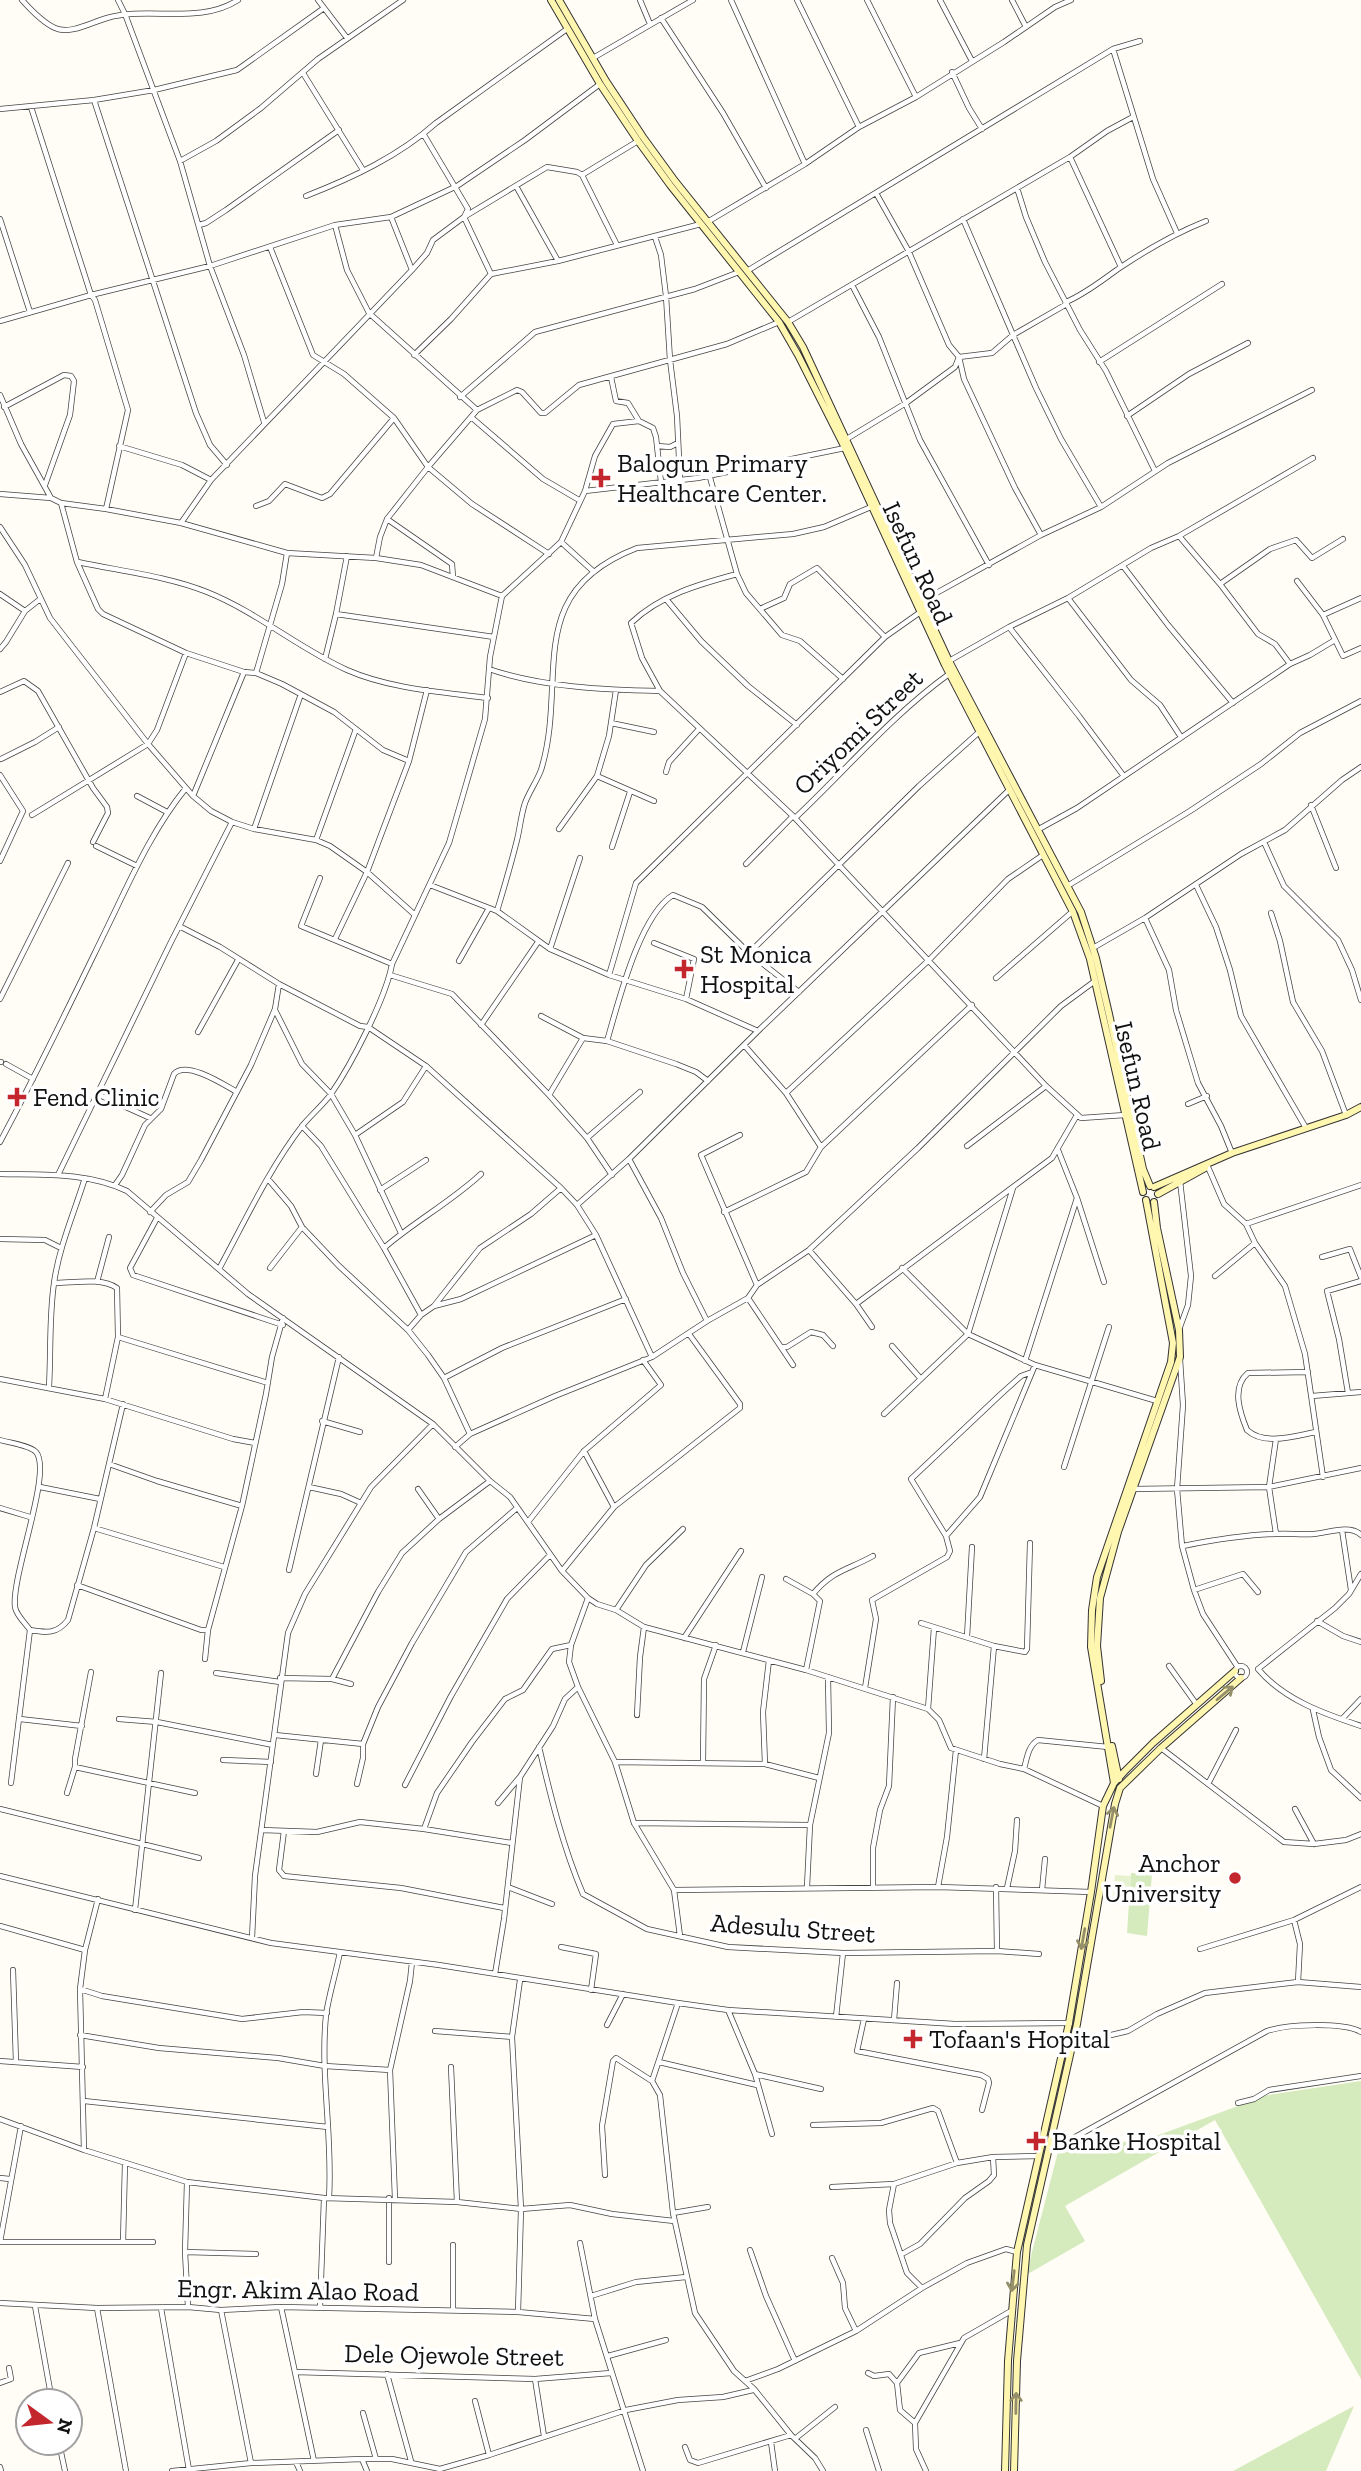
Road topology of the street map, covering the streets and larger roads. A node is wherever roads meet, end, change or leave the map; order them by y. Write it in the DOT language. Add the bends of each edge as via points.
graph roads {
  1 [pos="22,0"];
  2 [pos="118,0"];
  3 [pos="238,0"];
  4 [pos="318,0"];
  5 [pos="551,0"];
  6 [pos="559,0"];
  7 [pos="640,0"];
  8 [pos="693,0"];
  9 [pos="730,0"];
  10 [pos="797,0"];
  11 [pos="867,0"];
  12 [pos="940,0"];
  13 [pos="1012,0"];
  14 [pos="1071,0"];
  15 [pos="400,1"];
  16 [pos="324,8"];
  17 [pos="125,14"];
  18 [pos="661,18"];
  19 [pos="650,24"];
  20 [pos="1026,27"];
  21 [pos="567,29"];
  22 [pos="347,38"];
  23 [pos="1140,41"];
  24 [pos="1113,49"];
  25 [pos="593,58"];
  26 [pos="972,61"];
  27 [pos="952,72"];
  28 [pos="303,73"];
  29 [pos="600,84"];
  30 [pos="154,90"];
  31 [pos="916,97"];
  32 [pos="94,100"];
  33 [pos="31,107"];
  34 [pos="0,109"];
  35 [pos="1133,117"];
  36 [pos="859,127"];
  37 [pos="982,129"];
  38 [pos="339,130"];
  39 [pos="424,135"];
  40 [pos="638,141"];
  41 [pos="1070,157"];
  42 [pos="180,161"];
  43 [pos="804,164"];
  44 [pos="363,170"];
  45 [pos="582,175"];
  46 [pos="457,186"];
  47 [pos="516,186"];
  48 [pos="766,188"];
  49 [pos="1017,188"];
  50 [pos="876,193"];
  51 [pos="306,196"];
  52 [pos="464,216"];
  53 [pos="391,217"];
  54 [pos="0,219"];
  55 [pos="963,219"];
  56 [pos="709,221"];
  57 [pos="1206,221"];
  58 [pos="702,224"];
  59 [pos="199,225"];
  60 [pos="335,225"];
  61 [pos="1177,233"];
  62 [pos="655,237"];
  63 [pos="617,245"];
  64 [pos="270,247"];
  65 [pos="908,250"];
  66 [pos="558,261"];
  67 [pos="210,266"];
  68 [pos="1121,267"];
  69 [pos="412,270"];
  70 [pos="743,272"];
  71 [pos="492,274"];
  72 [pos="152,281"];
  73 [pos="1222,284"];
  74 [pos="852,285"];
  75 [pos="91,295"];
  76 [pos="666,296"];
  77 [pos="1066,302"];
  78 [pos="30,312"];
  79 [pos="369,313"];
  80 [pos="0,321"];
  81 [pos="779,322"];
  82 [pos="788,322"];
  83 [pos="1013,335"];
  84 [pos="1248,343"];
  85 [pos="414,355"];
  86 [pos="960,357"];
  87 [pos="670,360"];
  88 [pos="1099,362"];
  89 [pos="324,363"];
  90 [pos="611,377"];
  91 [pos="1312,390"];
  92 [pos="0,395"];
  93 [pos="460,397"];
  94 [pos="906,403"];
  95 [pos="4,407"];
  96 [pos="477,410"];
  97 [pos="1128,416"];
  98 [pos="471,417"];
  99 [pos="394,418"];
  100 [pos="639,421"];
  101 [pos="264,423"];
  102 [pos="678,443"];
  103 [pos="844,443"];
  104 [pos="119,446"];
  105 [pos="657,446"];
  106 [pos="1313,458"];
  107 [pos="227,465"];
  108 [pos="428,467"];
  109 [pos="1155,471"];
  110 [pos="709,474"];
  111 [pos="212,480"];
  112 [pos="680,480"];
  113 [pos="661,482"];
  114 [pos="46,485"];
  115 [pos="584,491"];
  116 [pos="0,494"];
  117 [pos="51,498"];
  118 [pos="579,500"];
  119 [pos="61,503"];
  120 [pos="256,506"];
  121 [pos="871,507"];
  122 [pos="1101,507"];
  123 [pos="106,509"];
  124 [pos="387,519"];
  125 [pos="181,523"];
  126 [pos="0,527"];
  127 [pos="1041,535"];
  128 [pos="1179,536"];
  129 [pos="726,538"];
  130 [pos="1343,539"];
  131 [pos="561,542"];
  132 [pos="287,553"];
  133 [pos="549,554"];
  134 [pos="346,556"];
  135 [pos="376,558"];
  136 [pos="77,562"];
  137 [pos="989,565"];
  138 [pos="1123,566"];
  139 [pos="594,572"];
  140 [pos="737,573"];
  141 [pos="453,577"];
  142 [pos="1297,581"];
  143 [pos="1220,584"];
  144 [pos="0,594"];
  145 [pos="502,596"];
  146 [pos="1068,598"];
  147 [pos="1361,598"];
  148 [pos="666,599"];
  149 [pos="39,600"];
  150 [pos="922,601"];
  151 [pos="760,609"];
  152 [pos="24,611"];
  153 [pos="919,613"];
  154 [pos="337,614"];
  155 [pos="1323,615"];
  156 [pos="270,626"];
  157 [pos="1009,627"];
  158 [pos="494,637"];
  159 [pos="886,637"];
  160 [pos="1335,640"];
  161 [pos="0,649"];
  162 [pos="1361,649"];
  163 [pos="186,653"];
  164 [pos="325,659"];
  165 [pos="949,661"];
  166 [pos="1290,664"];
  167 [pos="489,669"];
  168 [pos="244,672"];
  169 [pos="256,673"];
  170 [pos="949,674"];
  171 [pos="843,679"];
  172 [pos="551,683"];
  173 [pos="427,690"];
  174 [pos="616,690"];
  175 [pos="660,691"];
  176 [pos="0,692"];
  177 [pos="301,694"];
  178 [pos="488,698"];
  179 [pos="1361,701"];
  180 [pos="1233,704"];
  181 [pos="611,723"];
  182 [pos="797,725"];
  183 [pos="60,727"];
  184 [pos="356,729"];
  185 [pos="699,729"];
  186 [pos="654,732"];
  187 [pos="978,733"];
  188 [pos="1181,737"];
  189 [pos="148,744"];
  190 [pos="1,759"];
  191 [pos="409,761"];
  192 [pos="1361,768"];
  193 [pos="666,772"];
  194 [pos="0,775"];
  195 [pos="748,775"];
  196 [pos="1123,775"];
  197 [pos="597,776"];
  198 [pos="91,780"];
  199 [pos="186,788"];
  200 [pos="1009,790"];
  201 [pos="630,792"];
  202 [pos="136,796"];
  203 [pos="193,796"];
  204 [pos="654,801"];
  205 [pos="1311,805"];
  206 [pos="166,812"];
  207 [pos="32,815"];
  208 [pos="794,817"];
  209 [pos="232,822"];
  210 [pos="254,829"];
  211 [pos="559,829"];
  212 [pos="1039,829"];
  213 [pos="316,840"];
  214 [pos="1264,842"];
  215 [pos="612,847"];
  216 [pos="1043,855"];
  217 [pos="580,858"];
  218 [pos="0,861"];
  219 [pos="68,863"];
  220 [pos="746,864"];
  221 [pos="839,865"];
  222 [pos="137,866"];
  223 [pos="1336,868"];
  224 [pos="367,872"];
  225 [pos="320,878"];
  226 [pos="1196,884"];
  227 [pos="430,885"];
  228 [pos="1069,885"];
  229 [pos="489,908"];
  230 [pos="497,911"];
  231 [pos="883,912"];
  232 [pos="1073,912"];
  233 [pos="1271,913"];
  234 [pos="415,915"];
  235 [pos="1145,918"];
  236 [pos="179,926"];
  237 [pos="335,939"];
  238 [pos="538,942"];
  239 [pos="653,943"];
  240 [pos="550,949"];
  241 [pos="1090,950"];
  242 [pos="749,953"];
  243 [pos="239,960"];
  244 [pos="929,960"];
  245 [pos="458,961"];
  246 [pos="392,964"];
  247 [pos="390,974"];
  248 [pos="609,975"];
  249 [pos="996,978"];
  250 [pos="626,979"];
  251 [pos="1095,981"];
  252 [pos="279,984"];
  253 [pos="799,992"];
  254 [pos="0,999"];
  255 [pos="685,999"];
  256 [pos="1361,1000"];
  257 [pos="972,1006"];
  258 [pos="275,1009"];
  259 [pos="541,1016"];
  260 [pos="481,1025"];
  261 [pos="368,1027"];
  262 [pos="758,1031"];
  263 [pos="198,1032"];
  264 [pos="583,1038"];
  265 [pos="607,1041"];
  266 [pos="744,1045"];
  267 [pos="1015,1051"];
  268 [pos="2,1063"];
  269 [pos="426,1066"];
  270 [pos="33,1079"];
  271 [pos="708,1081"];
  272 [pos="1046,1086"];
  273 [pos="237,1092"];
  274 [pos="640,1092"];
  275 [pos="786,1093"];
  276 [pos="97,1094"];
  277 [pos="331,1094"];
  278 [pos="549,1095"];
  279 [pos="1207,1096"];
  280 [pos="1188,1104"];
  281 [pos="1361,1110"];
  282 [pos="1077,1115"];
  283 [pos="1125,1115"];
  284 [pos="1346,1115"];
  285 [pos="150,1118"];
  286 [pos="302,1126"];
  287 [pos="1306,1128"];
  288 [pos="355,1135"];
  289 [pos="740,1135"];
  290 [pos="587,1138"];
  291 [pos="0,1142"];
  292 [pos="967,1146"];
  293 [pos="821,1147"];
  294 [pos="1058,1150"];
  295 [pos="1232,1153"];
  296 [pos="629,1159"];
  297 [pos="426,1160"];
  298 [pos="1208,1167"];
  299 [pos="0,1174"];
  300 [pos="481,1174"];
  301 [pos="58,1175"];
  302 [pos="612,1175"];
  303 [pos="85,1178"];
  304 [pos="268,1179"];
  305 [pos="1180,1180"];
  306 [pos="115,1185"];
  307 [pos="1361,1185"];
  308 [pos="561,1188"];
  309 [pos="1013,1188"];
  310 [pos="1154,1189"];
  311 [pos="380,1190"];
  312 [pos="1145,1196"];
  313 [pos="1077,1198"];
  314 [pos="1154,1202"];
  315 [pos="577,1205"];
  316 [pos="150,1212"];
  317 [pos="724,1212"];
  318 [pos="157,1218"];
  319 [pos="1246,1224"];
  320 [pos="302,1227"];
  321 [pos="401,1233"];
  322 [pos="596,1235"];
  323 [pos="109,1237"];
  324 [pos="0,1239"];
  325 [pos="1255,1243"];
  326 [pos="61,1248"];
  327 [pos="384,1248"];
  328 [pos="809,1250"];
  329 [pos="1322,1257"];
  330 [pos="270,1268"];
  331 [pos="902,1268"];
  332 [pos="219,1269"];
  333 [pos="1215,1276"];
  334 [pos="1361,1279"];
  335 [pos="97,1282"];
  336 [pos="1104,1282"];
  337 [pos="54,1283"];
  338 [pos="757,1285"];
  339 [pos="748,1298"];
  340 [pos="626,1299"];
  341 [pos="856,1304"];
  342 [pos="434,1306"];
  343 [pos="421,1315"];
  344 [pos="707,1321"];
  345 [pos="283,1322"];
  346 [pos="872,1327"];
  347 [pos="1109,1327"];
  348 [pos="408,1330"];
  349 [pos="1179,1330"];
  350 [pos="689,1334"];
  351 [pos="968,1334"];
  352 [pos="118,1337"];
  353 [pos="833,1346"];
  354 [pos="892,1346"];
  355 [pos="782,1347"];
  356 [pos="339,1357"];
  357 [pos="652,1357"];
  358 [pos="1180,1357"];
  359 [pos="643,1360"];
  360 [pos="1025,1361"];
  361 [pos="793,1365"];
  362 [pos="1035,1365"];
  363 [pos="1032,1372"];
  364 [pos="1308,1372"];
  365 [pos="444,1378"];
  366 [pos="0,1379"];
  367 [pos="921,1379"];
  368 [pos="1093,1382"];
  369 [pos="268,1383"];
  370 [pos="48,1387"];
  371 [pos="1348,1392"];
  372 [pos="1361,1392"];
  373 [pos="1312,1396"];
  374 [pos="105,1399"];
  375 [pos="1157,1401"];
  376 [pos="123,1404"];
  377 [pos="884,1414"];
  378 [pos="322,1421"];
  379 [pos="433,1424"];
  380 [pos="360,1432"];
  381 [pos="1316,1432"];
  382 [pos="471,1434"];
  383 [pos="1276,1439"];
  384 [pos="0,1440"];
  385 [pos="255,1443"];
  386 [pos="455,1447"];
  387 [pos="584,1451"];
  388 [pos="110,1464"];
  389 [pos="1064,1467"];
  390 [pos="1361,1468"];
  391 [pos="1323,1477"];
  392 [pos="490,1481"];
  393 [pos="40,1487"];
  394 [pos="1269,1487"];
  395 [pos="309,1488"];
  396 [pos="418,1489"];
  397 [pos="1133,1489"];
  398 [pos="1177,1489"];
  399 [pos="100,1499"];
  400 [pos="361,1503"];
  401 [pos="242,1506"];
  402 [pos="614,1507"];
  403 [pos="0,1508"];
  404 [pos="517,1508"];
  405 [pos="30,1517"];
  406 [pos="439,1519"];
  407 [pos="528,1522"];
  408 [pos="94,1528"];
  409 [pos="683,1529"];
  410 [pos="1342,1530"];
  411 [pos="1276,1534"];
  412 [pos="1361,1535"];
  413 [pos="946,1536"];
  414 [pos="1030,1543"];
  415 [pos="972,1546"];
  416 [pos="1182,1546"];
  417 [pos="741,1551"];
  418 [pos="550,1555"];
  419 [pos="873,1556"];
  420 [pos="224,1567"];
  421 [pos="289,1570"];
  422 [pos="562,1571"];
  423 [pos="1361,1574"];
  424 [pos="762,1577"];
  425 [pos="786,1579"];
  426 [pos="77,1585"];
  427 [pos="1194,1590"];
  428 [pos="1351,1590"];
  429 [pos="1258,1592"];
  430 [pos="813,1594"];
  431 [pos="588,1598"];
  432 [pos="616,1611"];
  433 [pos="1317,1621"];
  434 [pos="920,1623"];
  435 [pos="644,1627"];
  436 [pos="934,1628"];
  437 [pos="30,1630"];
  438 [pos="208,1630"];
  439 [pos="967,1637"];
  440 [pos="684,1638"];
  441 [pos="1361,1642"];
  442 [pos="571,1645"];
  443 [pos="716,1645"];
  444 [pos="994,1646"];
  445 [pos="743,1652"];
  446 [pos="205,1659"];
  447 [pos="769,1660"];
  448 [pos="1169,1666"];
  449 [pos="1236,1669"];
  450 [pos="806,1670"];
  451 [pos="1258,1670"];
  452 [pos="1247,1671"];
  453 [pos="91,1672"];
  454 [pos="161,1673"];
  455 [pos="216,1673"];
  456 [pos="828,1677"];
  457 [pos="1241,1678"];
  458 [pos="332,1679"];
  459 [pos="280,1680"];
  460 [pos="351,1684"];
  461 [pos="578,1687"];
  462 [pos="865,1689"];
  463 [pos="893,1697"];
  464 [pos="1361,1699"];
  465 [pos="1197,1704"];
  466 [pos="928,1709"];
  467 [pos="1313,1710"];
  468 [pos="638,1715"];
  469 [pos="20,1719"];
  470 [pos="118,1719"];
  471 [pos="1342,1720"];
  472 [pos="157,1722"];
  473 [pos="82,1726"];
  474 [pos="1361,1726"];
  475 [pos="1236,1730"];
  476 [pos="275,1735"];
  477 [pos="321,1740"];
  478 [pos="363,1744"];
  479 [pos="273,1745"];
  480 [pos="539,1747"];
  481 [pos="1108,1747"];
  482 [pos="1161,1748"];
  483 [pos="956,1750"];
  484 [pos="984,1759"];
  485 [pos="223,1760"];
  486 [pos="271,1762"];
  487 [pos="615,1762"];
  488 [pos="703,1762"];
  489 [pos="765,1764"];
  490 [pos="75,1767"];
  491 [pos="1024,1769"];
  492 [pos="316,1774"];
  493 [pos="520,1777"];
  494 [pos="819,1778"];
  495 [pos="1117,1781"];
  496 [pos="149,1782"];
  497 [pos="11,1783"];
  498 [pos="357,1784"];
  499 [pos="1208,1784"];
  500 [pos="405,1785"];
  501 [pos="67,1793"];
  502 [pos="195,1793"];
  503 [pos="1361,1798"];
  504 [pos="498,1803"];
  505 [pos="1103,1806"];
  506 [pos="0,1809"];
  507 [pos="1295,1809"];
  508 [pos="1017,1819"];
  509 [pos="634,1823"];
  510 [pos="810,1825"];
  511 [pos="424,1829"];
  512 [pos="262,1830"];
  513 [pos="284,1831"];
  514 [pos="1361,1834"];
  515 [pos="512,1843"];
  516 [pos="1314,1844"];
  517 [pos="143,1845"];
  518 [pos="199,1857"];
  519 [pos="1045,1858"];
  520 [pos="0,1876"];
  521 [pos="508,1887"];
  522 [pos="807,1887"];
  523 [pos="873,1887"];
  524 [pos="938,1887"];
  525 [pos="996,1887"];
  526 [pos="1361,1887"];
  527 [pos="1007,1888"];
  528 [pos="674,1890"];
  529 [pos="1042,1890"];
  530 [pos="1091,1892"];
  531 [pos="97,1899"];
  532 [pos="552,1904"];
  533 [pos="504,1908"];
  534 [pos="135,1910"];
  535 [pos="1294,1920"];
  536 [pos="0,1926"];
  537 [pos="680,1936"];
  538 [pos="252,1938"];
  539 [pos="561,1947"];
  540 [pos="1200,1949"];
  541 [pos="85,1950"];
  542 [pos="997,1951"];
  543 [pos="340,1952"];
  544 [pos="843,1953"];
  545 [pos="1039,1954"];
  546 [pos="412,1962"];
  547 [pos="13,1970"];
  548 [pos="495,1974"];
  549 [pos="520,1980"];
  550 [pos="1298,1982"];
  551 [pos="897,1983"];
  552 [pos="1361,1987"];
  553 [pos="80,1989"];
  554 [pos="592,1990"];
  555 [pos="623,1994"];
  556 [pos="678,2003"];
  557 [pos="728,2010"];
  558 [pos="327,2013"];
  559 [pos="836,2017"];
  560 [pos="864,2019"];
  561 [pos="894,2020"];
  562 [pos="1069,2023"];
  563 [pos="1077,2024"];
  564 [pos="607,2025"];
  565 [pos="435,2031"];
  566 [pos="1361,2032"];
  567 [pos="80,2035"];
  568 [pos="512,2037"];
  569 [pos="1073,2044"];
  570 [pos="0,2061"];
  571 [pos="16,2062"];
  572 [pos="659,2062"];
  573 [pos="324,2066"];
  574 [pos="83,2067"];
  575 [pos="451,2067"];
  576 [pos="390,2070"];
  577 [pos="755,2074"];
  578 [pos="1361,2076"];
  579 [pos="652,2081"];
  580 [pos="757,2085"];
  581 [pos="821,2089"];
  582 [pos="85,2101"];
  583 [pos="1238,2103"];
  584 [pos="982,2110"];
  585 [pos="0,2119"];
  586 [pos="813,2125"];
  587 [pos="21,2126"];
  588 [pos="328,2127"];
  589 [pos="772,2134"];
  590 [pos="1050,2142"];
  591 [pos="84,2151"];
  592 [pos="1039,2155"];
  593 [pos="993,2157"];
  594 [pos="125,2163"];
  595 [pos="957,2163"];
  596 [pos="605,2175"];
  597 [pos="0,2178"];
  598 [pos="10,2179"];
  599 [pos="187,2182"];
  600 [pos="894,2184"];
  601 [pos="832,2187"];
  602 [pos="327,2198"];
  603 [pos="389,2198"];
  604 [pos="396,2199"];
  605 [pos="457,2202"];
  606 [pos="708,2207"];
  607 [pos="521,2209"];
  608 [pos="673,2213"];
  609 [pos="674,2221"];
  610 [pos="0,2242"];
  611 [pos="122,2242"];
  612 [pos="152,2242"];
  613 [pos="580,2243"];
  614 [pos="453,2245"];
  615 [pos="750,2250"];
  616 [pos="185,2252"];
  617 [pos="1017,2252"];
  618 [pos="256,2254"];
  619 [pos="902,2254"];
  620 [pos="832,2258"];
  621 [pos="388,2262"];
  622 [pos="686,2277"];
  623 [pos="922,2288"];
  624 [pos="591,2297"];
  625 [pos="0,2303"];
  626 [pos="35,2306"];
  627 [pos="188,2306"];
  628 [pos="281,2307"];
  629 [pos="320,2307"];
  630 [pos="97,2308"];
  631 [pos="161,2308"];
  632 [pos="221,2310"];
  633 [pos="453,2311"];
  634 [pos="1011,2311"];
  635 [pos="518,2312"];
  636 [pos="596,2319"];
  637 [pos="856,2331"];
  638 [pos="666,2340"];
  639 [pos="960,2343"];
  640 [pos="608,2356"];
  641 [pos="795,2361"];
  642 [pos="9,2368"];
  643 [pos="295,2372"];
  644 [pos="611,2373"];
  645 [pos="868,2373"];
  646 [pos="387,2374"];
  647 [pos="535,2379"];
  648 [pos="745,2381"];
  649 [pos="0,2383"];
  650 [pos="897,2383"];
  651 [pos="49,2387"];
  652 [pos="754,2389"];
  653 [pos="475,2401"];
  654 [pos="835,2407"];
  655 [pos="626,2410"];
  656 [pos="363,2413"];
  657 [pos="915,2423"];
  658 [pos="866,2430"];
  659 [pos="544,2436"];
  660 [pos="793,2436"];
  661 [pos="771,2442"];
  662 [pos="685,2447"];
  663 [pos="489,2455"];
  664 [pos="362,2459"];
  665 [pos="376,2459"];
  666 [pos="314,2461"];
  667 [pos="411,2461"];
  668 [pos="296,2462"];
  669 [pos="251,2463"];
  670 [pos="228,2469"];
  671 [pos="189,2470"];
  672 [pos="441,2470"];
  673 [pos="924,2470"];
  674 [pos="126,2471"];
  675 [pos="172,2471"];
  676 [pos="300,2471"];
  677 [pos="367,2471"];
  678 [pos="643,2471"];
  679 [pos="775,2471"];
  680 [pos="823,2471"];
  681 [pos="880,2471"];
  682 [pos="1005,2471"];
  683 [pos="1014,2471"];
  1 -- 17 [label="street" via="55,28"];
  2 -- 17 [label="street"];
  3 -- 17 [label="street" via="195,13"];
  4 -- 16 [label="street"];
  5 -- 21 [label="street, Isefun Road"];
  6 -- 25 [label="street, Isefun Road"];
  7 -- 19 [label="street"];
  8 -- 18 [label="street"];
  9 -- 43 [label="street"];
  10 -- 36 [label="street"];
  11 -- 31 [label="street"];
  12 -- 26 [label="street"];
  13 -- 20 [label="street"];
  14 -- 20 [label="street"];
  15 -- 22 [label="street"];
  16 -- 22 [label="street"];
  16 -- 30 [label="street" via="237,70"];
  17 -- 30 [label="street"];
  18 -- 19 [label="street"];
  18 -- 48 [label="street"];
  19 -- 25 [label="street"];
  20 -- 26 [label="street"];
  21 -- 29 [label="street, Isefun Road"];
  21 -- 39 [label="street"];
  22 -- 28 [label="street"];
  23 -- 24 [label="street"];
  24 -- 35 [label="street"];
  24 -- 37 [label="street"];
  25 -- 56 [label="street, Isefun Road" via="643,137"];
  26 -- 27 [label="street"];
  27 -- 31 [label="street"];
  27 -- 37 [label="street"];
  28 -- 38 [label="street"];
  28 -- 42 [label="street" via="216,141"];
  29 -- 40 [label="street, Isefun Road"];
  29 -- 46 [label="street"];
  30 -- 32 [label="street"];
  30 -- 42 [label="street"];
  31 -- 36 [label="street"];
  32 -- 33 [label="street"];
  32 -- 72 [label="street"];
  33 -- 34 [label="street"];
  33 -- 75 [label="street"];
  35 -- 41 [label="street"];
  35 -- 61 [label="street"];
  36 -- 43 [label="street"];
  37 -- 50 [label="street"];
  38 -- 44 [label="street"];
  38 -- 59 [label="street"];
  39 -- 44 [label="street"];
  39 -- 46 [label="street"];
  40 -- 45 [label="street"];
  40 -- 58 [label="street, Isefun Road"];
  41 -- 49 [label="street"];
  41 -- 68 [label="street"];
  42 -- 59 [label="street"];
  43 -- 48 [label="street"];
  44 -- 51 [label="street"];
  45 -- 47 [label="street" via="547,167"];
  45 -- 63 [label="street"];
  46 -- 52 [label="street" via="468,209"];
  46 -- 53 [label="street"];
  47 -- 52 [label="street"];
  47 -- 66 [label="street"];
  48 -- 56 [label="street"];
  49 -- 55 [label="street"];
  49 -- 77 [label="street"];
  50 -- 65 [label="street"];
  50 -- 70 [label="street"];
  52 -- 69 [label="street" via="433,240"];
  52 -- 71 [label="street"];
  53 -- 60 [label="street"];
  53 -- 69 [label="street"];
  54 -- 78 [label="street"];
  55 -- 65 [label="street"];
  55 -- 83 [label="street"];
  56 -- 70 [label="street, Isefun Road"];
  57 -- 61 [label="street"];
  58 -- 62 [label="street"];
  58 -- 70 [label="street, Isefun Road"];
  59 -- 67 [label="street"];
  60 -- 64 [label="street"];
  60 -- 79 [label="street" via="347,270"];
  61 -- 68 [label="street"];
  62 -- 63 [label="street"];
  62 -- 76 [label="street"];
  63 -- 66 [label="street"];
  64 -- 67 [label="street"];
  64 -- 89 [label="street" via="313,355"];
  65 -- 74 [label="street"];
  65 -- 86 [label="street" via="949,345"];
  66 -- 71 [label="street"];
  67 -- 72 [label="street"];
  67 -- 101 [label="street"];
  68 -- 77 [label="street"];
  69 -- 79 [label="street"];
  70 -- 76 [label="street"];
  70 -- 81 [label="street, Isefun Road"];
  70 -- 82 [label="street, Isefun Road"];
  71 -- 85 [label="street"];
  72 -- 75 [label="street"];
  72 -- 107 [label="street" via="196,414 210,445"];
  73 -- 88 [label="street"];
  74 -- 82 [label="street"];
  74 -- 94 [label="street"];
  75 -- 78 [label="street"];
  75 -- 104 [label="street" via="128,410"];
  76 -- 87 [label="street"];
  76 -- 93 [label="street" via="535,332"];
  77 -- 83 [label="street"];
  77 -- 88 [label="street"];
  78 -- 80 [label="street"];
  79 -- 85 [label="street"];
  79 -- 89 [label="street"];
  81 -- 87 [label="street" via="727,344"];
  81 -- 103 [label="street, Isefun Road"];
  82 -- 103 [label="street, Isefun Road"];
  83 -- 86 [label="street" via="992,353"];
  83 -- 122 [label="street" via="1061,439"];
  84 -- 97 [label="street" via="1189,374"];
  85 -- 93 [label="street"];
  86 -- 94 [label="street" via="955,367"];
  86 -- 127 [label="street" via="964,379"];
  87 -- 90 [label="street"];
  87 -- 102 [label="street"];
  88 -- 97 [label="street"];
  89 -- 99 [label="street" via="344,374"];
  89 -- 101 [label="street"];
  90 -- 96 [label="street" via="579,385 545,413 517,390"];
  90 -- 100 [label="street" via="616,401 628,403"];
  91 -- 109 [label="street"];
  92 -- 95 [label="street"];
  93 -- 96 [label="street"];
  94 -- 103 [label="street"];
  94 -- 137 [label="street" via="920,440"];
  95 -- 114 [label="street"];
  95 -- 114 [label="street" via="64,375 74,381 70,415"];
  96 -- 98 [label="street"];
  97 -- 109 [label="street"];
  98 -- 108 [label="street"];
  98 -- 118 [label="street" via="543,479"];
  99 -- 108 [label="street"];
  99 -- 120 [label="street" via="330,494 322,498 285,484 269,501"];
  100 -- 105 [label="street" via="653,428"];
  100 -- 115 [label="street" via="613,424 595,456"];
  101 -- 107 [label="street"];
  102 -- 105 [label="street"];
  102 -- 112 [label="street"];
  103 -- 110 [label="street"];
  103 -- 121 [label="street, Isefun Road"];
  103 -- 150 [label="street, Isefun Road"];
  104 -- 111 [label="street" via="182,465"];
  104 -- 123 [label="street"];
  105 -- 113 [label="street"];
  106 -- 128 [label="street"];
  107 -- 111 [label="street"];
  108 -- 124 [label="street"];
  108 -- 133 [label="street" via="472,504"];
  109 -- 122 [label="street"];
  110 -- 112 [label="street"];
  110 -- 129 [label="street"];
  111 -- 125 [label="street"];
  112 -- 113 [label="street"];
  113 -- 115 [label="street"];
  114 -- 117 [label="street"];
  115 -- 118 [label="street"];
  116 -- 117 [label="street"];
  117 -- 119 [label="street"];
  118 -- 131 [label="street"];
  119 -- 123 [label="street"];
  119 -- 136 [label="street"];
  121 -- 129 [label="street" via="824,527 793,534"];
  121 -- 153 [label="street, Isefun Road"];
  122 -- 127 [label="street"];
  123 -- 125 [label="street"];
  124 -- 135 [label="street"];
  124 -- 141 [label="street" via="452,564"];
  125 -- 132 [label="street"];
  126 -- 149 [label="street" via="25,565"];
  127 -- 137 [label="street"];
  128 -- 138 [label="street"];
  128 -- 143 [label="street"];
  129 -- 139 [label="street" via="637,548"];
  129 -- 140 [label="street"];
  130 -- 143 [label="street" via="1312,558 1296,540 1270,549"];
  131 -- 133 [label="street"];
  131 -- 139 [label="street"];
  132 -- 134 [label="street"];
  132 -- 156 [label="street"];
  133 -- 145 [label="street"];
  134 -- 135 [label="street"];
  134 -- 154 [label="street"];
  135 -- 141 [label="street" via="421,565"];
  136 -- 156 [label="street" via="205,591"];
  136 -- 163 [label="street" via="103,614"];
  137 -- 150 [label="street"];
  138 -- 146 [label="street"];
  138 -- 180 [label="street"];
  139 -- 172 [label="street" via="575,590 563,614"];
  140 -- 148 [label="street"];
  140 -- 151 [label="street"];
  141 -- 145 [label="street"];
  142 -- 155 [label="street"];
  143 -- 166 [label="street" via="1258,634 1275,644"];
  144 -- 152 [label="street"];
  145 -- 158 [label="street"];
  146 -- 157 [label="street"];
  146 -- 188 [label="street" via="1131,680 1160,705"];
  147 -- 155 [label="street"];
  148 -- 175 [label="street" via="630,626"];
  148 -- 182 [label="street" via="701,641"];
  149 -- 152 [label="street"];
  149 -- 189 [label="street"];
  150 -- 165 [label="street, Isefun Road"];
  151 -- 159 [label="street" via="784,598 790,584 817,568"];
  151 -- 171 [label="street" via="782,635 800,641"];
  152 -- 161 [label="street"];
  153 -- 159 [label="street"];
  153 -- 170 [label="street, Isefun Road"];
  154 -- 158 [label="street"];
  154 -- 164 [label="street"];
  155 -- 160 [label="street"];
  156 -- 164 [label="street"];
  156 -- 169 [label="street"];
  157 -- 165 [label="street"];
  157 -- 196 [label="street"];
  158 -- 167 [label="street"];
  159 -- 171 [label="street"];
  160 -- 162 [label="street" via="1343,656"];
  160 -- 166 [label="street"];
  163 -- 168 [label="street"];
  163 -- 189 [label="street"];
  164 -- 173 [label="street" via="379,680"];
  165 -- 212 [label="street, Isefun Road"];
  166 -- 180 [label="street"];
  167 -- 172 [label="street"];
  167 -- 178 [label="street"];
  168 -- 169 [label="street"];
  168 -- 203 [label="street"];
  169 -- 177 [label="street"];
  170 -- 187 [label="street, Isefun Road"];
  170 -- 208 [label="street, Oriyomi Street" via="897,716"];
  171 -- 182 [label="street"];
  172 -- 174 [label="street"];
  172 -- 230 [label="street" via="541,771 525,804"];
  173 -- 178 [label="street"];
  173 -- 191 [label="street"];
  174 -- 175 [label="street"];
  174 -- 181 [label="street"];
  175 -- 185 [label="street"];
  176 -- 183 [label="street" via="28,682"];
  177 -- 184 [label="street"];
  177 -- 210 [label="street"];
  178 -- 227 [label="street" via="452,831"];
  179 -- 228 [label="street" via="1300,733 1190,811"];
  180 -- 188 [label="street"];
  181 -- 186 [label="street"];
  181 -- 197 [label="street"];
  182 -- 195 [label="street"];
  183 -- 190 [label="street"];
  183 -- 198 [label="street"];
  184 -- 191 [label="street" via="383,750"];
  184 -- 213 [label="street"];
  185 -- 193 [label="street"];
  185 -- 195 [label="street"];
  187 -- 200 [label="street, Isefun Road"];
  187 -- 221 [label="street"];
  188 -- 196 [label="street"];
  189 -- 198 [label="street"];
  189 -- 199 [label="street"];
  191 -- 224 [label="street"];
  192 -- 205 [label="street"];
  194 -- 218 [label="street" via="23,811"];
  195 -- 208 [label="street"];
  195 -- 248 [label="street" via="636,883"];
  196 -- 212 [label="street"];
  197 -- 201 [label="street"];
  197 -- 211 [label="street"];
  198 -- 207 [label="street"];
  198 -- 222 [label="street" via="108,810 94,844"];
  199 -- 203 [label="street"];
  199 -- 206 [label="street"];
  200 -- 216 [label="street, Isefun Road"];
  200 -- 231 [label="street"];
  201 -- 204 [label="street"];
  201 -- 215 [label="street"];
  202 -- 206 [label="street"];
  203 -- 209 [label="street"];
  205 -- 214 [label="street" via="1285,830"];
  205 -- 223 [label="street"];
  206 -- 222 [label="street"];
  208 -- 220 [label="street, Oriyomi Street"];
  208 -- 221 [label="street"];
  209 -- 210 [label="street"];
  209 -- 236 [label="street"];
  210 -- 213 [label="street"];
  212 -- 228 [label="street, Isefun Road"];
  213 -- 224 [label="street"];
  214 -- 226 [label="street"];
  214 -- 256 [label="street" via="1284,886 1338,940"];
  216 -- 232 [label="street, Isefun Road"];
  216 -- 244 [label="street" via="1008,879"];
  217 -- 240 [label="street"];
  219 -- 254 [label="street"];
  221 -- 231 [label="street"];
  221 -- 242 [label="street"];
  222 -- 270 [label="street"];
  224 -- 234 [label="street"];
  224 -- 237 [label="street"];
  225 -- 237 [label="street" via="301,926"];
  226 -- 235 [label="street"];
  226 -- 287 [label="street" via="1216,927 1241,1016"];
  227 -- 229 [label="street"];
  227 -- 234 [label="street"];
  228 -- 241 [label="street, Isefun Road"];
  229 -- 230 [label="street"];
  229 -- 245 [label="street"];
  230 -- 238 [label="street"];
  231 -- 244 [label="street"];
  231 -- 253 [label="street"];
  232 -- 241 [label="street, Isefun Road"];
  232 -- 249 [label="street"];
  233 -- 284 [label="street" via="1293,1002 1322,1051"];
  234 -- 246 [label="street"];
  235 -- 241 [label="street"];
  235 -- 279 [label="street" via="1169,970 1198,1083"];
  236 -- 243 [label="street"];
  236 -- 276 [label="street"];
  237 -- 246 [label="street"];
  238 -- 240 [label="street"];
  238 -- 260 [label="street"];
  239 -- 255 [label="street" via="694,959"];
  240 -- 248 [label="street"];
  241 -- 251 [label="street, Isefun Road"];
  241 -- 310 [label="street, Isefun Road" via="1143,1169"];
  242 -- 250 [label="street" via="702,907 673,895 657,911"];
  242 -- 253 [label="street"];
  243 -- 252 [label="street"];
  243 -- 263 [label="street"];
  244 -- 257 [label="street"];
  244 -- 275 [label="street"];
  246 -- 247 [label="street"];
  247 -- 260 [label="street" via="452,994"];
  247 -- 261 [label="street"];
  248 -- 250 [label="street"];
  250 -- 255 [label="street"];
  250 -- 265 [label="street"];
  251 -- 267 [label="street" via="1061,1006"];
  251 -- 283 [label="street, Isefun Road"];
  252 -- 258 [label="street"];
  252 -- 261 [label="street"];
  253 -- 262 [label="street"];
  255 -- 262 [label="street"];
  257 -- 267 [label="street"];
  257 -- 293 [label="street"];
  258 -- 273 [label="street"];
  258 -- 277 [label="street" via="302,1065"];
  259 -- 264 [label="street"];
  260 -- 278 [label="street"];
  261 -- 269 [label="street"];
  261 -- 277 [label="street"];
  262 -- 266 [label="street"];
  264 -- 265 [label="street"];
  264 -- 278 [label="street"];
  265 -- 271 [label="street" via="676,1064"];
  266 -- 271 [label="street"];
  266 -- 275 [label="street"];
  267 -- 272 [label="street"];
  267 -- 328 [label="street"];
  268 -- 270 [label="street"];
  269 -- 288 [label="street" via="403,1102"];
  269 -- 308 [label="street"];
  270 -- 291 [label="street"];
  271 -- 296 [label="street"];
  272 -- 282 [label="street"];
  272 -- 292 [label="street"];
  273 -- 285 [label="street" via="182,1068 174,1074 161,1109"];
  273 -- 316 [label="street" via="191,1178"];
  274 -- 290 [label="street"];
  275 -- 293 [label="street"];
  276 -- 285 [label="street"];
  276 -- 301 [label="street"];
  277 -- 286 [label="street"];
  277 -- 288 [label="street"];
  278 -- 290 [label="street"];
  279 -- 280 [label="street"];
  279 -- 295 [label="street"];
  281 -- 284 [label="street"];
  281 -- 298 [label="street"];
  282 -- 283 [label="street" via="1086,1119"];
  282 -- 294 [label="street"];
  283 -- 312 [label="street, Isefun Road"];
  284 -- 287 [label="street"];
  285 -- 306 [label="street"];
  286 -- 304 [label="street"];
  286 -- 327 [label="street" via="321,1146"];
  287 -- 295 [label="street"];
  288 -- 311 [label="street"];
  289 -- 317 [label="street" via="701,1155"];
  290 -- 302 [label="street"];
  293 -- 317 [label="street" via="806,1172"];
  294 -- 309 [label="street"];
  294 -- 313 [label="street"];
  295 -- 310 [label="street"];
  296 -- 302 [label="street"];
  296 -- 344 [label="street"];
  297 -- 311 [label="street"];
  298 -- 305 [label="street"];
  298 -- 319 [label="street" via="1224,1204"];
  299 -- 301 [label="street"];
  300 -- 321 [label="street"];
  301 -- 303 [label="street"];
  302 -- 315 [label="street"];
  303 -- 306 [label="street"];
  303 -- 326 [label="street"];
  304 -- 320 [label="street"];
  304 -- 332 [label="street"];
  305 -- 310 [label="street"];
  305 -- 349 [label="street" via="1191,1276"];
  306 -- 316 [label="street"];
  307 -- 319 [label="street"];
  308 -- 315 [label="street"];
  308 -- 342 [label="street" via="481,1248"];
  309 -- 331 [label="street"];
  309 -- 351 [label="street"];
  310 -- 312 [label="street"];
  310 -- 314 [label="street" via="1158,1199"];
  311 -- 321 [label="street"];
  312 -- 314 [label="street"];
  312 -- 375 [label="street, Isefun Road" via="1173,1343"];
  313 -- 336 [label="street"];
  313 -- 360 [label="street"];
  314 -- 349 [label="street"];
  315 -- 322 [label="street"];
  316 -- 318 [label="street"];
  317 -- 338 [label="street"];
  318 -- 332 [label="street"];
  318 -- 345 [label="street" via="130,1268 133,1275"];
  319 -- 325 [label="street"];
  320 -- 330 [label="street"];
  320 -- 348 [label="street"];
  321 -- 327 [label="street"];
  322 -- 340 [label="street"];
  322 -- 342 [label="street" via="461,1299"];
  323 -- 335 [label="street"];
  324 -- 326 [label="street" via="44,1240"];
  325 -- 333 [label="street"];
  325 -- 364 [label="street" via="1285,1286"];
  326 -- 337 [label="street"];
  327 -- 343 [label="street"];
  328 -- 338 [label="street"];
  328 -- 341 [label="street"];
  329 -- 334 [label="street" via="1349,1248"];
  331 -- 341 [label="street"];
  331 -- 351 [label="street"];
  332 -- 345 [label="street"];
  334 -- 371 [label="street" via="1327,1291"];
  335 -- 337 [label="street"];
  335 -- 352 [label="street" via="117,1288"];
  337 -- 370 [label="street"];
  338 -- 339 [label="street"];
  339 -- 344 [label="street"];
  339 -- 355 [label="street"];
  340 -- 357 [label="street"];
  340 -- 365 [label="street" via="502,1348"];
  341 -- 346 [label="street"];
  342 -- 343 [label="street"];
  343 -- 348 [label="street"];
  344 -- 350 [label="street"];
  345 -- 356 [label="street"];
  345 -- 369 [label="street"];
  347 -- 368 [label="street"];
  348 -- 365 [label="street"];
  349 -- 358 [label="street"];
  350 -- 357 [label="street"];
  350 -- 402 [label="street" via="740,1408"];
  351 -- 360 [label="street"];
  351 -- 367 [label="street"];
  352 -- 369 [label="street"];
  352 -- 374 [label="street"];
  353 -- 355 [label="street" via="823,1335 811,1332"];
  354 -- 367 [label="street"];
  355 -- 361 [label="street"];
  356 -- 378 [label="street"];
  356 -- 379 [label="street"];
  357 -- 359 [label="street"];
  358 -- 397 [label="street"];
  358 -- 398 [label="street"];
  359 -- 382 [label="street"];
  359 -- 387 [label="street" via="661,1384"];
  360 -- 362 [label="street"];
  362 -- 363 [label="street"];
  362 -- 368 [label="street"];
  363 -- 413 [label="street" via="980,1497"];
  363 -- 413 [label="street" via="1021,1376 911,1479"];
  364 -- 373 [label="street"];
  364 -- 383 [label="street" via="1248,1373 1242,1378 1238,1402 1247,1430"];
  365 -- 382 [label="street"];
  366 -- 370 [label="street"];
  367 -- 377 [label="street"];
  368 -- 375 [label="street"];
  368 -- 389 [label="street"];
  369 -- 385 [label="street"];
  370 -- 374 [label="street"];
  371 -- 372 [label="street"];
  371 -- 373 [label="street"];
  373 -- 381 [label="street"];
  374 -- 376 [label="street"];
  375 -- 481 [label="street, Isefun Road" via="1093,1597 1091,1647"];
  376 -- 385 [label="street"];
  376 -- 388 [label="street"];
  378 -- 380 [label="street"];
  378 -- 395 [label="street"];
  379 -- 386 [label="street"];
  379 -- 400 [label="street"];
  381 -- 383 [label="street"];
  381 -- 391 [label="street"];
  382 -- 386 [label="street"];
  383 -- 394 [label="street"];
  384 -- 393 [label="street" via="38,1454"];
  385 -- 401 [label="street"];
  386 -- 392 [label="street"];
  387 -- 402 [label="street"];
  387 -- 407 [label="street"];
  388 -- 399 [label="street"];
  388 -- 401 [label="street"];
  390 -- 391 [label="street"];
  391 -- 394 [label="street"];
  392 -- 404 [label="street"];
  392 -- 406 [label="street"];
  393 -- 399 [label="street"];
  393 -- 405 [label="street"];
  394 -- 398 [label="street"];
  394 -- 411 [label="street"];
  395 -- 400 [label="street"];
  395 -- 421 [label="street"];
  396 -- 406 [label="street"];
  397 -- 398 [label="street"];
  397 -- 495 [label="street" via="1105,1580 1098,1620 1101,1682"];
  398 -- 416 [label="street"];
  399 -- 408 [label="street"];
  400 -- 459 [label="street" via="305,1594 288,1633"];
  401 -- 420 [label="street"];
  402 -- 422 [label="street"];
  403 -- 405 [label="street"];
  404 -- 407 [label="street"];
  404 -- 478 [label="street" via="465,1554 412,1643"];
  405 -- 437 [label="street" via="15,1608"];
  406 -- 458 [label="street" via="402,1553"];
  407 -- 418 [label="street"];
  408 -- 420 [label="street"];
  408 -- 426 [label="street"];
  409 -- 432 [label="street" via="646,1565"];
  410 -- 411 [label="street"];
  410 -- 412 [label="street"];
  410 -- 428 [label="street"];
  411 -- 416 [label="street"];
  413 -- 462 [label="street" via="947,1557 872,1600 876,1619"];
  414 -- 444 [label="street" via="1027,1649 1021,1653"];
  415 -- 439 [label="street"];
  416 -- 427 [label="street"];
  417 -- 440 [label="street"];
  418 -- 422 [label="street"];
  418 -- 500 [label="street" via="502,1606"];
  419 -- 430 [label="street" via="824,1581"];
  420 -- 438 [label="street"];
  422 -- 431 [label="street"];
  423 -- 428 [label="street"];
  424 -- 445 [label="street"];
  425 -- 430 [label="street"];
  426 -- 437 [label="street" via="68,1620 61,1629 47,1633"];
  426 -- 438 [label="street"];
  427 -- 429 [label="street" via="1243,1574"];
  427 -- 449 [label="street"];
  428 -- 433 [label="street"];
  430 -- 450 [label="street" via="820,1606"];
  431 -- 432 [label="street"];
  431 -- 442 [label="street"];
  432 -- 435 [label="street"];
  433 -- 441 [label="street"];
  433 -- 451 [label="street"];
  434 -- 436 [label="street"];
  435 -- 440 [label="street"];
  435 -- 468 [label="street"];
  436 -- 439 [label="street"];
  436 -- 466 [label="street"];
  437 -- 469 [label="street"];
  438 -- 446 [label="street"];
  439 -- 444 [label="street"];
  440 -- 443 [label="street"];
  442 -- 461 [label="street" via="569,1662"];
  442 -- 511 [label="street" via="552,1650 523,1690 505,1699 438,1793"];
  443 -- 445 [label="street"];
  443 -- 488 [label="street" via="704,1679"];
  444 -- 484 [label="street"];
  445 -- 447 [label="street"];
  447 -- 450 [label="street"];
  447 -- 489 [label="street" via="763,1712"];
  448 -- 465 [label="street"];
  449 -- 452 [label="street" via="1244,1666"];
  449 -- 457 [label="street"];
  449 -- 465 [label="street"];
  450 -- 456 [label="street"];
  451 -- 452 [label="street"];
  451 -- 467 [label="street"];
  452 -- 457 [label="street"];
  453 -- 473 [label="street"];
  454 -- 472 [label="street"];
  455 -- 459 [label="street"];
  456 -- 462 [label="street"];
  456 -- 494 [label="street" via="829,1733"];
  482 -- 457 [label="street, one-way"];
  458 -- 459 [label="street"];
  458 -- 460 [label="street"];
  459 -- 476 [label="street"];
  461 -- 480 [label="street" via="565,1699"];
  461 -- 487 [label="street"];
  462 -- 463 [label="street"];
  463 -- 466 [label="street"];
  463 -- 523 [label="street" via="889,1786 873,1848"];
  464 -- 471 [label="street"];
  465 -- 495 [label="street"];
  466 -- 483 [label="street"];
  467 -- 471 [label="street"];
  467 -- 503 [label="street" via="1331,1770"];
  469 -- 473 [label="street"];
  469 -- 497 [label="street"];
  470 -- 472 [label="street"];
  471 -- 474 [label="street"];
  472 -- 479 [label="street"];
  472 -- 496 [label="street"];
  473 -- 490 [label="street"];
  475 -- 499 [label="street"];
  476 -- 477 [label="street"];
  476 -- 479 [label="street"];
  477 -- 478 [label="street"];
  477 -- 492 [label="street"];
  478 -- 498 [label="street"];
  479 -- 486 [label="street"];
  480 -- 493 [label="street"];
  480 -- 537 [label="street, Adesulu Street" via="548,1791 583,1895 647,1929"];
  481 -- 491 [label="street" via="1038,1740"];
  481 -- 495 [label="street, Isefun Road"];
  482 -- 499 [label="street"];
  563 -- 482 [label="street, one-way" via="1115,1804 1121,1788"];
  483 -- 484 [label="street"];
  483 -- 524 [label="street"];
  484 -- 491 [label="street"];
  485 -- 486 [label="street"];
  486 -- 512 [label="street"];
  487 -- 488 [label="street"];
  487 -- 509 [label="street"];
  488 -- 489 [label="street"];
  489 -- 494 [label="street"];
  490 -- 496 [label="street"];
  490 -- 501 [label="street"];
  491 -- 505 [label="street"];
  493 -- 504 [label="street"];
  493 -- 515 [label="street"];
  494 -- 510 [label="street"];
  495 -- 505 [label="street"];
  496 -- 502 [label="street"];
  496 -- 517 [label="street"];
  499 -- 516 [label="street" via="1281,1840"];
  505 -- 530 [label="street"];
  506 -- 517 [label="street"];
  507 -- 516 [label="street"];
  508 -- 527 [label="street"];
  509 -- 510 [label="street"];
  509 -- 528 [label="street"];
  510 -- 522 [label="street"];
  511 -- 513 [label="street" via="357,1822 317,1832"];
  511 -- 515 [label="street"];
  512 -- 513 [label="street"];
  512 -- 538 [label="street"];
  513 -- 533 [label="street" via="279,1870 284,1875 401,1888"];
  514 -- 516 [label="street"];
  515 -- 521 [label="street"];
  517 -- 518 [label="street"];
  517 -- 534 [label="street"];
  519 -- 529 [label="street"];
  520 -- 531 [label="street"];
  521 -- 532 [label="street"];
  521 -- 533 [label="street"];
  522 -- 523 [label="street"];
  522 -- 528 [label="street"];
  523 -- 524 [label="street"];
  524 -- 525 [label="street"];
  525 -- 527 [label="street"];
  525 -- 542 [label="street"];
  526 -- 535 [label="street"];
  527 -- 529 [label="street"];
  528 -- 537 [label="street"];
  529 -- 530 [label="street"];
  530 -- 562 [label="street, one-way"];
  531 -- 534 [label="street"];
  531 -- 541 [label="street"];
  533 -- 548 [label="street"];
  534 -- 538 [label="street"];
  535 -- 540 [label="street"];
  535 -- 550 [label="street" via="1300,1944"];
  536 -- 541 [label="street"];
  537 -- 544 [label="street, Adesulu Street" via="728,1947"];
  538 -- 543 [label="street"];
  539 -- 554 [label="street" via="596,1954"];
  541 -- 553 [label="street"];
  542 -- 544 [label="street, Adesulu Street"];
  542 -- 545 [label="street, Adesulu Street"];
  543 -- 546 [label="street"];
  543 -- 558 [label="street"];
  544 -- 559 [label="street"];
  546 -- 548 [label="street"];
  546 -- 576 [label="street"];
  547 -- 571 [label="street"];
  548 -- 549 [label="street"];
  549 -- 554 [label="street"];
  549 -- 568 [label="street"];
  550 -- 552 [label="street"];
  550 -- 569 [label="street" via="1205,1993 1128,2031"];
  551 -- 561 [label="street"];
  553 -- 558 [label="street" via="242,2019"];
  553 -- 567 [label="street"];
  554 -- 555 [label="street"];
  555 -- 556 [label="street"];
  555 -- 564 [label="street"];
  556 -- 557 [label="street"];
  556 -- 572 [label="street"];
  557 -- 559 [label="street"];
  557 -- 577 [label="street"];
  558 -- 573 [label="street"];
  559 -- 560 [label="street"];
  560 -- 561 [label="street"];
  560 -- 584 [label="street" via="857,2051 981,2075 989,2083"];
  561 -- 562 [label="street"];
  562 -- 563 [label="street"];
  562 -- 592 [label="street"];
  563 -- 569 [label="street"];
  565 -- 568 [label="street"];
  566 -- 590 [label="street" via="1300,2025 1267,2031 1068,2141"];
  567 -- 573 [label="street"];
  567 -- 574 [label="street"];
  568 -- 607 [label="street"];
  569 -- 590 [label="street"];
  570 -- 571 [label="street"];
  571 -- 574 [label="street"];
  572 -- 579 [label="street"];
  572 -- 580 [label="street"];
  573 -- 576 [label="street"];
  573 -- 588 [label="street"];
  574 -- 582 [label="street"];
  575 -- 605 [label="street"];
  576 -- 604 [label="street"];
  577 -- 580 [label="street"];
  577 -- 581 [label="street"];
  578 -- 583 [label="street" via="1269,2090"];
  579 -- 596 [label="street" via="620,2059 613,2061 602,2126"];
  579 -- 608 [label="street" via="662,2106"];
  580 -- 589 [label="street"];
  582 -- 588 [label="street"];
  582 -- 591 [label="street"];
  585 -- 587 [label="street"];
  586 -- 595 [label="street" via="881,2123 933,2108"];
  587 -- 591 [label="street"];
  587 -- 598 [label="street"];
  588 -- 602 [label="street"];
  683 -- 590 [label="street, one-way" via="1021,2296 1027,2245"];
  591 -- 594 [label="street"];
  592 -- 593 [label="street"];
  592 -- 617 [label="street"];
  593 -- 595 [label="street"];
  593 -- 619 [label="street" via="994,2175 989,2181 965,2198 920,2244"];
  594 -- 599 [label="street"];
  594 -- 611 [label="street"];
  595 -- 600 [label="street"];
  597 -- 598 [label="street"];
  598 -- 610 [label="street"];
  599 -- 602 [label="street"];
  599 -- 616 [label="street"];
  600 -- 601 [label="street"];
  600 -- 619 [label="street" via="890,2223"];
  602 -- 603 [label="street"];
  602 -- 629 [label="street"];
  603 -- 604 [label="street"];
  603 -- 621 [label="street"];
  604 -- 605 [label="street"];
  605 -- 607 [label="street"];
  606 -- 608 [label="street"];
  607 -- 609 [label="street" via="569,2205"];
  607 -- 635 [label="street"];
  608 -- 609 [label="street"];
  609 -- 622 [label="street"];
  610 -- 611 [label="street"];
  611 -- 612 [label="street"];
  613 -- 624 [label="street"];
  614 -- 633 [label="street"];
  615 -- 641 [label="street"];
  616 -- 618 [label="street"];
  616 -- 627 [label="street"];
  617 -- 623 [label="street" via="1006,2249 967,2263"];
  617 -- 634 [label="street, one-way"];
  619 -- 623 [label="street" via="907,2273"];
  620 -- 637 [label="street"];
  622 -- 624 [label="street" via="636,2283"];
  622 -- 648 [label="street" via="695,2312"];
  623 -- 637 [label="street"];
  624 -- 636 [label="street"];
  625 -- 626 [label="street, Engr. Akim Alao Road"];
  626 -- 630 [label="street, Engr. Akim Alao Road"];
  626 -- 651 [label="street"];
  627 -- 631 [label="street, Engr. Akim Alao Road"];
  627 -- 632 [label="street, Engr. Akim Alao Road"];
  628 -- 629 [label="street, Engr. Akim Alao Road"];
  628 -- 632 [label="street, Engr. Akim Alao Road"];
  628 -- 643 [label="street"];
  629 -- 633 [label="street, Engr. Akim Alao Road"];
  630 -- 631 [label="street, Engr. Akim Alao Road"];
  630 -- 674 [label="street"];
  631 -- 671 [label="street"];
  632 -- 669 [label="street"];
  633 -- 635 [label="street, Engr. Akim Alao Road"];
  634 -- 639 [label="street"];
  634 -- 682 [label="street"];
  635 -- 636 [label="street, Engr. Akim Alao Road"];
  636 -- 640 [label="street"];
  637 -- 641 [label="street"];
  638 -- 640 [label="street"];
  639 -- 650 [label="street" via="919,2353"];
  639 -- 657 [label="street"];
  640 -- 644 [label="street"];
  641 -- 648 [label="street"];
  642 -- 649 [label="street" via="11,2379"];
  643 -- 646 [label="street, Dele Ojewole Street"];
  643 -- 666 [label="street"];
  644 -- 647 [label="street, Dele Ojewole Street"];
  644 -- 655 [label="street"];
  645 -- 650 [label="street" via="889,2374"];
  646 -- 647 [label="street, Dele Ojewole Street"];
  646 -- 667 [label="street"];
  647 -- 659 [label="street"];
  648 -- 652 [label="street"];
  650 -- 657 [label="street" via="900,2410"];
  652 -- 655 [label="street"];
  652 -- 660 [label="street"];
  653 -- 663 [label="street"];
  654 -- 660 [label="street"];
  655 -- 659 [label="street"];
  655 -- 678 [label="street"];
  656 -- 665 [label="street"];
  657 -- 673 [label="street" via="916,2449"];
  658 -- 681 [label="street"];
  659 -- 663 [label="street"];
  660 -- 661 [label="street"];
  660 -- 680 [label="street"];
  661 -- 662 [label="street" via="698,2463 690,2460"];
  661 -- 679 [label="street"];
  663 -- 672 [label="street"];
  664 -- 665 [label="street"];
  664 -- 666 [label="street"];
  664 -- 677 [label="street"];
  665 -- 667 [label="street"];
  666 -- 668 [label="street"];
  667 -- 672 [label="street"];
  668 -- 669 [label="street"];
  668 -- 676 [label="street"];
  669 -- 670 [label="street"];
  670 -- 671 [label="street"];
  671 -- 675 [label="street"];
}
